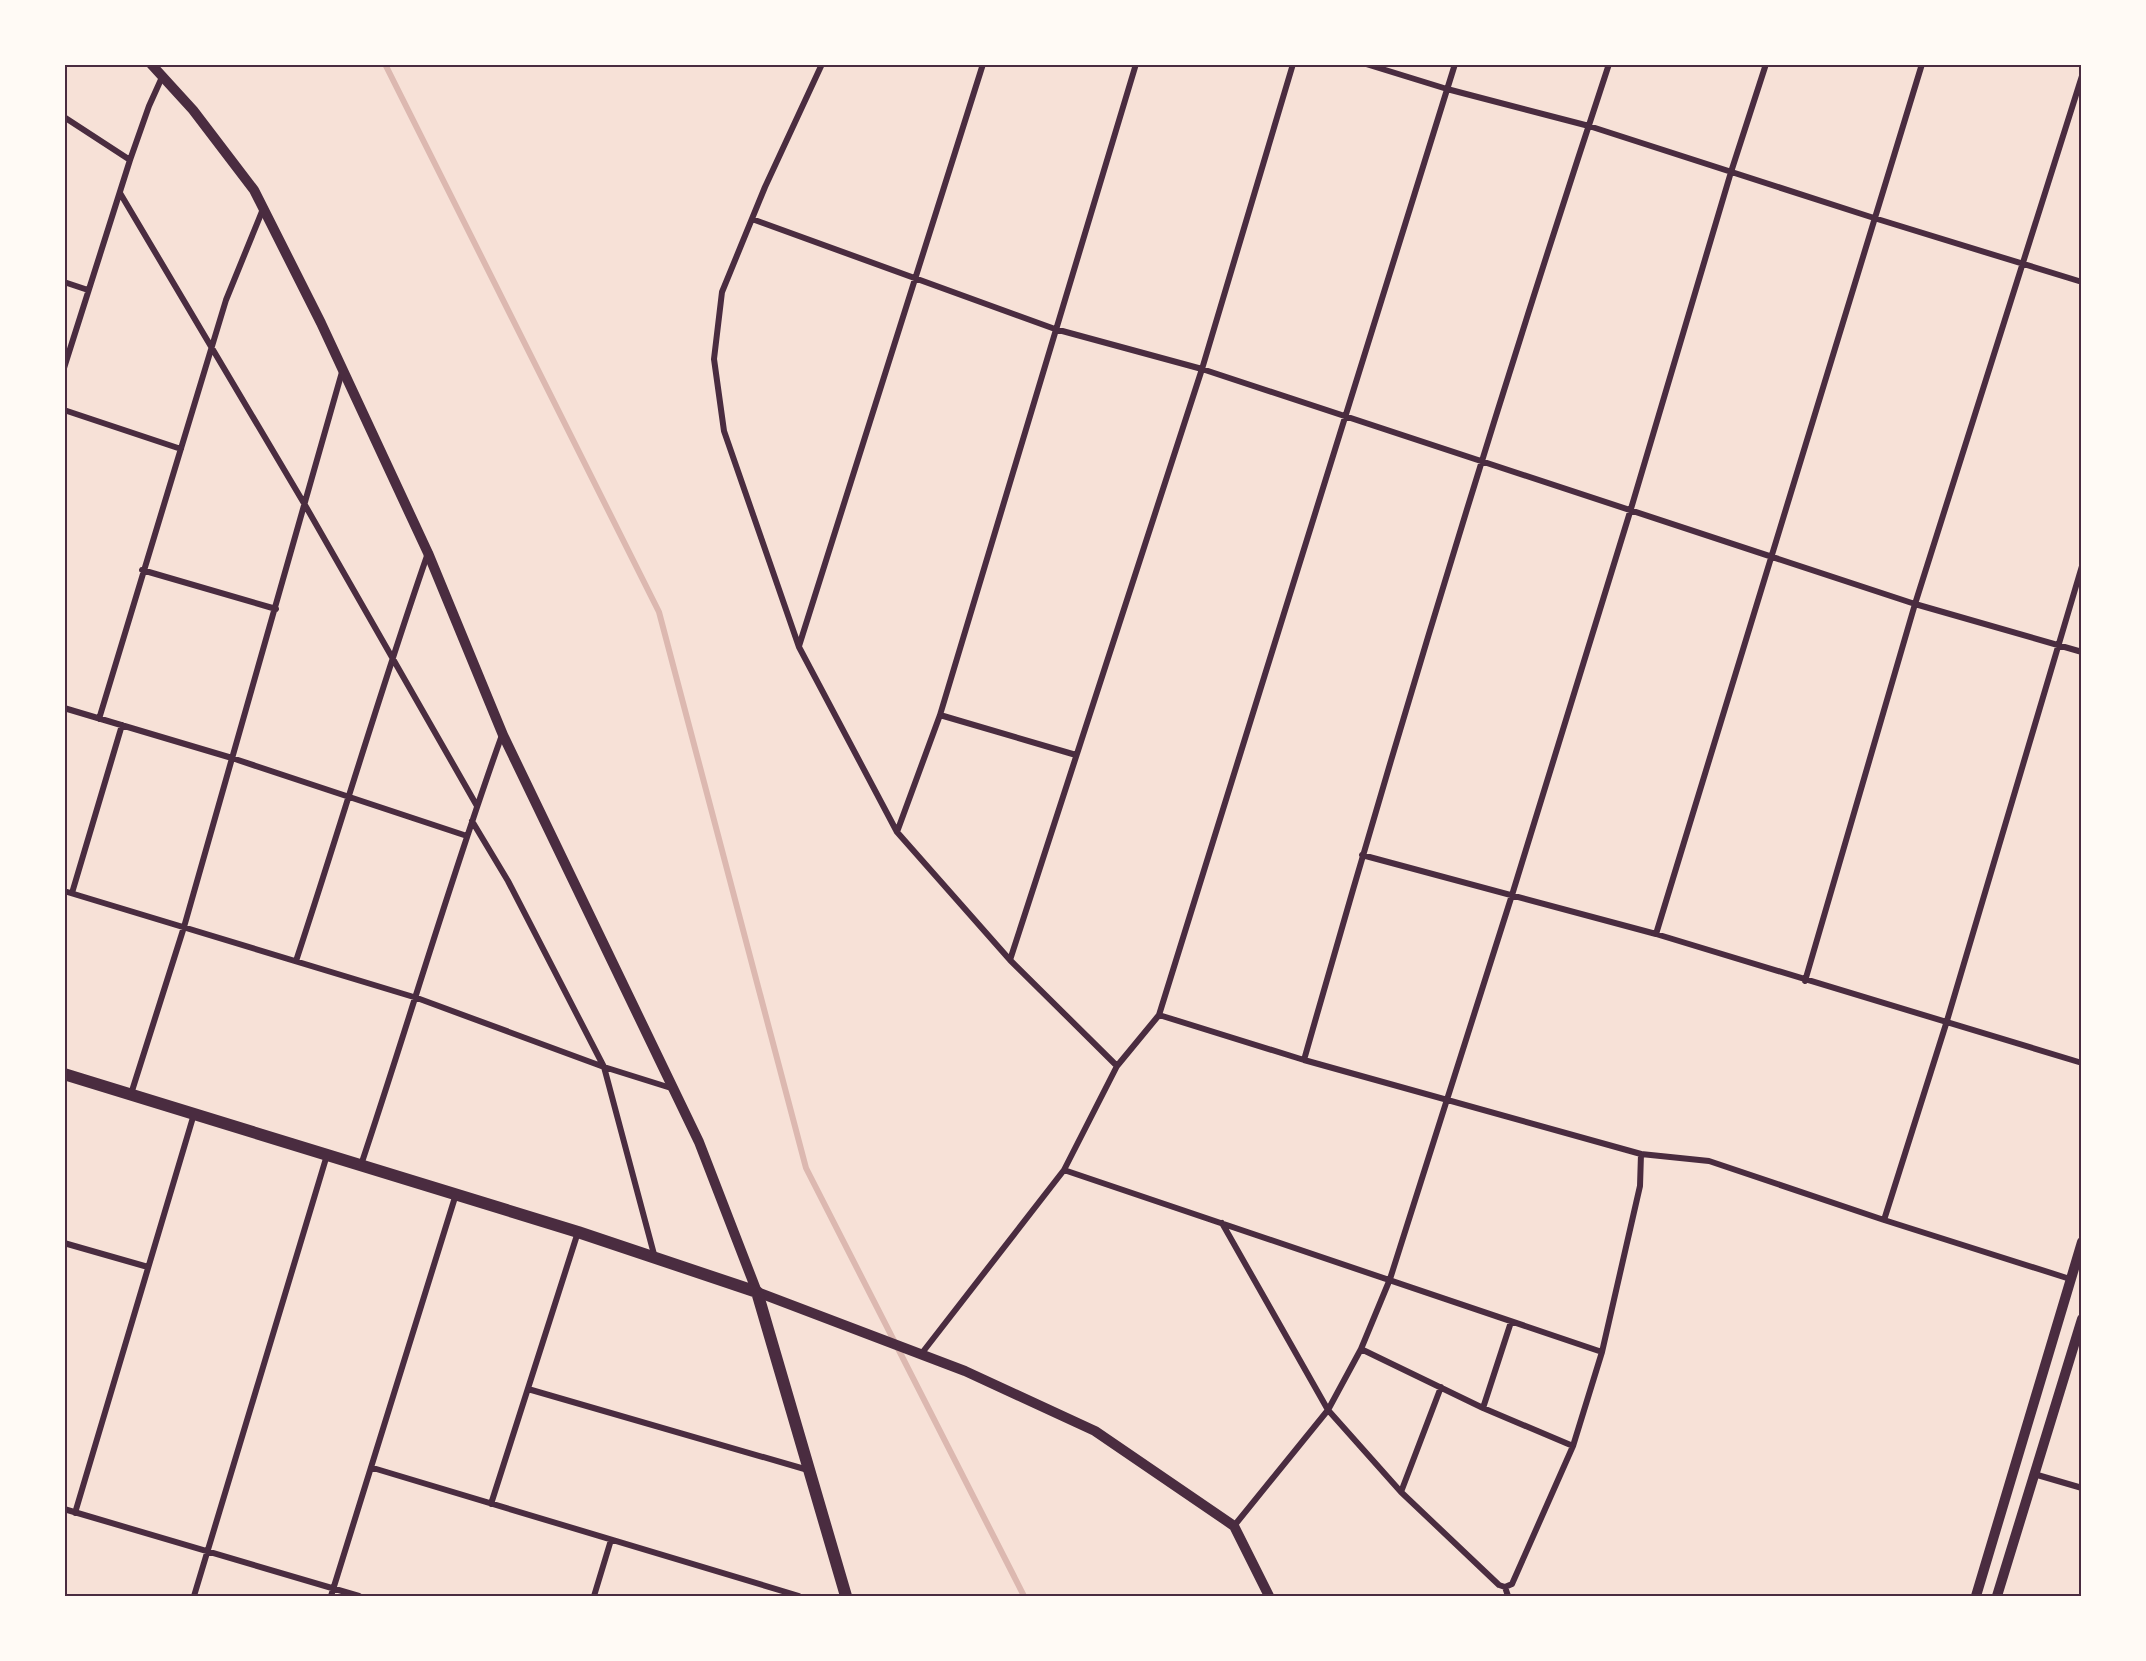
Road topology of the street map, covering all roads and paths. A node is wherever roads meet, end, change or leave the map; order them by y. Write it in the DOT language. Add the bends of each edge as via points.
graph roads {
  1 [pos="151,64"];
  2 [pos="822,64"];
  3 [pos="983,64"];
  4 [pos="1136,64"];
  5 [pos="1293,64"];
  6 [pos="1366,64"];
  7 [pos="1455,64"];
  8 [pos="1609,64"];
  9 [pos="1767,64"];
  10 [pos="1922,64"];
  11 [pos="163,75"];
  12 [pos="2082,76"];
  13 [pos="1447,90"];
  14 [pos="64,117"];
  15 [pos="1589,126"];
  16 [pos="130,160"];
  17 [pos="1731,172"];
  18 [pos="120,194"];
  19 [pos="263,208"];
  20 [pos="1874,218"];
  21 [pos="752,219"];
  22 [pos="2020,263"];
  23 [pos="914,280"];
  24 [pos="64,282"];
  25 [pos="2082,282"];
  26 [pos="88,290"];
  27 [pos="1055,329"];
  28 [pos="211,347"];
  29 [pos="64,368"];
  30 [pos="1202,369"];
  31 [pos="342,372"];
  32 [pos="64,410"];
  33 [pos="1345,417"];
  34 [pos="181,449"];
  35 [pos="1481,462"];
  36 [pos="305,505"];
  37 [pos="1630,512"];
  38 [pos="428,553"];
  39 [pos="1772,556"];
  40 [pos="2082,566"];
  41 [pos="142,570"];
  42 [pos="1915,604"];
  43 [pos="276,609"];
  44 [pos="2057,645"];
  45 [pos="798,646"];
  46 [pos="2082,652"];
  47 [pos="392,656"];
  48 [pos="64,708"];
  49 [pos="940,714"];
  50 [pos="99,719"];
  51 [pos="122,725"];
  52 [pos="503,735"];
  53 [pos="1076,755"];
  54 [pos="231,758"];
  55 [pos="351,798"];
  56 [pos="477,806"];
  57 [pos="472,821"];
  58 [pos="897,832"];
  59 [pos="467,836"];
  60 [pos="1362,855"];
  61 [pos="64,891"];
  62 [pos="72,893"];
  63 [pos="1512,895"];
  64 [pos="184,927"];
  65 [pos="1656,934"];
  66 [pos="1010,960"];
  67 [pos="296,961"];
  68 [pos="1805,981"];
  69 [pos="417,998"];
  70 [pos="1159,1014"];
  71 [pos="1946,1024"];
  72 [pos="1304,1060"];
  73 [pos="2082,1063"];
  74 [pos="1117,1066"];
  75 [pos="604,1067"];
  76 [pos="64,1074"];
  77 [pos="672,1088"];
  78 [pos="131,1094"];
  79 [pos="1448,1101"];
  80 [pos="194,1113"];
  81 [pos="327,1154"];
  82 [pos="1641,1154"];
  83 [pos="361,1165"];
  84 [pos="1064,1170"];
  85 [pos="456,1194"];
  86 [pos="1884,1220"];
  87 [pos="1221,1222"];
  88 [pos="578,1232"];
  89 [pos="2082,1242"];
  90 [pos="64,1244"];
  91 [pos="656,1258"];
  92 [pos="148,1267"];
  93 [pos="1390,1279"];
  94 [pos="2070,1279"];
  95 [pos="757,1292"];
  96 [pos="2082,1320"];
  97 [pos="1511,1322"];
  98 [pos="1361,1349"];
  99 [pos="1602,1352"];
  100 [pos="922,1353"];
  101 [pos="1441,1387"];
  102 [pos="528,1389"];
  103 [pos="1483,1408"];
  104 [pos="1328,1410"];
  105 [pos="1573,1446"];
  106 [pos="373,1468"];
  107 [pos="808,1470"];
  108 [pos="2034,1474"];
  109 [pos="2082,1488"];
  110 [pos="1401,1492"];
  111 [pos="491,1504"];
  112 [pos="64,1509"];
  113 [pos="75,1513"];
  114 [pos="1234,1526"];
  115 [pos="611,1540"];
  116 [pos="208,1553"];
  117 [pos="1505,1587"];
  118 [pos="333,1589"];
  119 [pos="194,1596"];
  120 [pos="331,1596"];
  121 [pos="359,1596"];
  122 [pos="594,1596"];
  123 [pos="799,1596"];
  124 [pos="846,1596"];
  125 [pos="1269,1596"];
  126 [pos="1508,1596"];
  127 [pos="1976,1596"];
  128 [pos="1997,1596"];
  1 -- 11 [label="street"];
  2 -- 21 [label="street"];
  3 -- 23 [label="street"];
  4 -- 27 [label="street"];
  5 -- 30 [label="street"];
  6 -- 13 [label="street"];
  7 -- 13 [label="street"];
  8 -- 15 [label="street"];
  9 -- 17 [label="street"];
  10 -- 20 [label="street"];
  11 -- 16 [label="street"];
  11 -- 19 [label="street" via="254,190"];
  12 -- 22 [label="street"];
  13 -- 15 [label="street"];
  13 -- 33 [label="street"];
  14 -- 16 [label="street"];
  15 -- 17 [label="street"];
  15 -- 35 [label="street"];
  16 -- 18 [label="street"];
  17 -- 20 [label="street"];
  17 -- 37 [label="street"];
  18 -- 26 [label="street"];
  18 -- 28 [label="street"];
  19 -- 28 [label="street"];
  19 -- 31 [label="street"];
  20 -- 22 [label="street"];
  20 -- 39 [label="street"];
  21 -- 23 [label="street"];
  21 -- 45 [label="street" via="722,292 714,359 723,431"];
  22 -- 25 [label="street"];
  22 -- 42 [label="street"];
  23 -- 27 [label="street"];
  23 -- 45 [label="street"];
  24 -- 26 [label="street"];
  26 -- 29 [label="street"];
  27 -- 30 [label="street"];
  27 -- 49 [label="street"];
  28 -- 34 [label="street"];
  28 -- 36 [label="street"];
  30 -- 33 [label="street"];
  30 -- 53 [label="street"];
  31 -- 36 [label="street"];
  31 -- 38 [label="street"];
  32 -- 34 [label="street"];
  33 -- 35 [label="street"];
  33 -- 70 [label="street"];
  34 -- 41 [label="street"];
  35 -- 37 [label="street"];
  35 -- 60 [label="street"];
  36 -- 43 [label="street"];
  36 -- 47 [label="street"];
  37 -- 39 [label="street"];
  37 -- 63 [label="street"];
  38 -- 47 [label="street"];
  38 -- 52 [label="street"];
  39 -- 42 [label="street"];
  39 -- 65 [label="street"];
  40 -- 44 [label="street"];
  41 -- 43 [label="street"];
  41 -- 50 [label="street"];
  42 -- 44 [label="street"];
  42 -- 68 [label="street"];
  43 -- 54 [label="street"];
  44 -- 46 [label="street"];
  44 -- 71 [label="street"];
  45 -- 58 [label="street"];
  47 -- 55 [label="street"];
  47 -- 56 [label="street"];
  48 -- 50 [label="street"];
  49 -- 53 [label="street"];
  49 -- 58 [label="street"];
  50 -- 51 [label="street"];
  51 -- 54 [label="street"];
  51 -- 62 [label="street"];
  52 -- 56 [label="street"];
  52 -- 77 [label="street"];
  53 -- 66 [label="street"];
  54 -- 55 [label="street"];
  54 -- 64 [label="street"];
  55 -- 59 [label="street"];
  55 -- 67 [label="street"];
  56 -- 57 [label="street"];
  57 -- 59 [label="street"];
  57 -- 75 [label="street" via="508,881"];
  58 -- 66 [label="street"];
  59 -- 69 [label="street"];
  60 -- 63 [label="street"];
  60 -- 72 [label="street"];
  61 -- 62 [label="street"];
  62 -- 64 [label="street"];
  63 -- 65 [label="street"];
  63 -- 79 [label="street"];
  64 -- 67 [label="street"];
  64 -- 78 [label="street"];
  65 -- 68 [label="street"];
  66 -- 74 [label="street"];
  67 -- 69 [label="street"];
  68 -- 71 [label="street"];
  69 -- 75 [label="street"];
  69 -- 83 [label="street"];
  70 -- 72 [label="street"];
  70 -- 74 [label="street"];
  71 -- 73 [label="street"];
  71 -- 86 [label="street"];
  72 -- 79 [label="street"];
  74 -- 84 [label="street"];
  75 -- 77 [label="street"];
  75 -- 91 [label="street"];
  76 -- 78 [label="main road"];
  77 -- 95 [label="street" via="699,1142"];
  78 -- 80 [label="main road"];
  79 -- 82 [label="street"];
  79 -- 93 [label="street"];
  80 -- 81 [label="main road"];
  80 -- 92 [label="street"];
  81 -- 83 [label="main road"];
  81 -- 116 [label="street"];
  82 -- 86 [label="street" via="1709,1161"];
  82 -- 99 [label="street" via="1640,1186"];
  83 -- 85 [label="main road"];
  84 -- 87 [label="street"];
  84 -- 100 [label="street"];
  85 -- 88 [label="main road"];
  85 -- 106 [label="street"];
  86 -- 94 [label="street"];
  87 -- 93 [label="street"];
  87 -- 104 [label="street"];
  88 -- 91 [label="main road"];
  88 -- 102 [label="street"];
  89 -- 94 [label="street"];
  90 -- 92 [label="street"];
  91 -- 95 [label="main road"];
  92 -- 113 [label="street"];
  93 -- 97 [label="street"];
  93 -- 98 [label="street"];
  94 -- 127 [label="street"];
  95 -- 100 [label="street"];
  95 -- 107 [label="main road"];
  96 -- 108 [label="street"];
  97 -- 99 [label="street"];
  97 -- 103 [label="street"];
  98 -- 101 [label="street"];
  98 -- 104 [label="street"];
  99 -- 105 [label="street"];
  100 -- 114 [label="street" via="1095,1431"];
  101 -- 103 [label="street"];
  101 -- 110 [label="street"];
  102 -- 107 [label="street"];
  102 -- 111 [label="street"];
  103 -- 105 [label="street"];
  104 -- 110 [label="street"];
  104 -- 114 [label="street"];
  105 -- 117 [label="street" via="1512,1584"];
  106 -- 111 [label="street"];
  106 -- 118 [label="street"];
  107 -- 124 [label="main road"];
  108 -- 109 [label="street"];
  108 -- 128 [label="street"];
  110 -- 117 [label="street"];
  111 -- 115 [label="street"];
  112 -- 113 [label="street"];
  113 -- 116 [label="street"];
  114 -- 125 [label="street"];
  115 -- 122 [label="street"];
  115 -- 123 [label="street"];
  116 -- 118 [label="street"];
  116 -- 119 [label="street"];
  117 -- 126 [label="street"];
  118 -- 120 [label="street"];
  118 -- 121 [label="street"];
}
